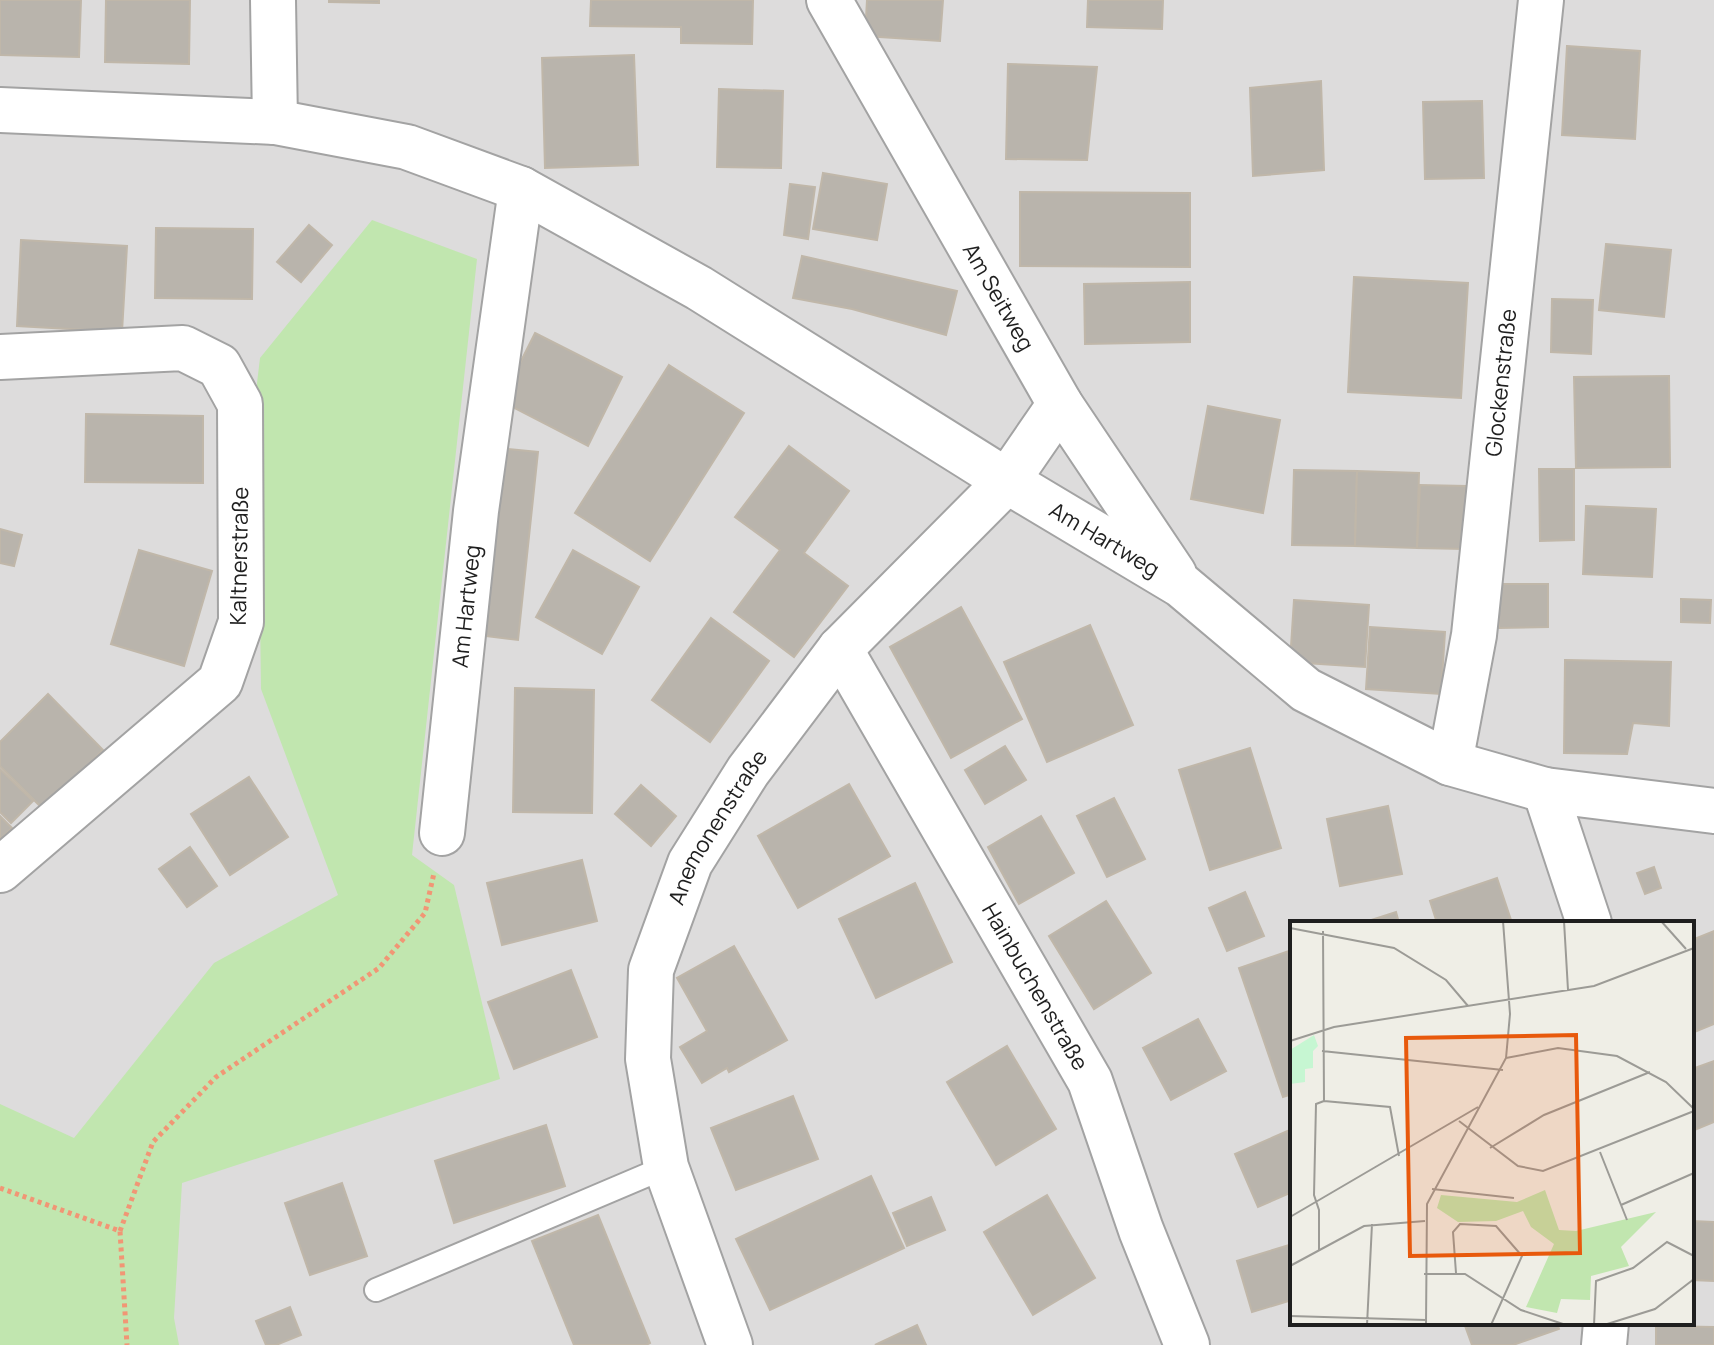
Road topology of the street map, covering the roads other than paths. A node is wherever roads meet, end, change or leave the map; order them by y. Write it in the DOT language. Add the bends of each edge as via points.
graph roads {
  1 [pos="273,0"];
  2 [pos="829,0"];
  3 [pos="1541,0"];
  4 [pos="0,110"];
  5 [pos="275,122"];
  6 [pos="521,189"];
  7 [pos="0,357"];
  8 [pos="1060,404"];
  9 [pos="1007,481"];
  10 [pos="1181,585"];
  11 [pos="840,649"];
  12 [pos="1450,763"];
  13 [pos="1545,790"];
  14 [pos="1714,811"];
  15 [pos="442,833"];
  16 [pos="0,870"];
  17 [pos="1588,921"];
  18 [pos="666,1167"];
  19 [pos="376,1290"];
  20 [pos="1606,1325"];
  21 [pos="730,1345"];
  22 [pos="1187,1345"];
  23 [pos="1604,1345"];
  1 -- 5 [label="street"];
  2 -- 8 [label="street, Am Seitweg"];
  3 -- 12 [label="street, Glockenstraße" via="1474,635"];
  4 -- 5 [label="street, Am Hartweg"];
  5 -- 6 [label="street, Am Hartweg" via="407,147"];
  6 -- 9 [label="street, Am Hartweg" via="699,288"];
  6 -- 15 [label="street, Am Hartweg" via="476,511"];
  7 -- 16 [label="street, Kaltnerstraße" via="183,348 219,366 240,404 241,606 241,622 220,682"];
  8 -- 9 [label="street, Anemonenstraße"];
  8 -- 10 [label="street, Am Seitweg"];
  9 -- 10 [label="street, Am Hartweg"];
  9 -- 11 [label="street, Anemonenstraße"];
  10 -- 12 [label="street, Am Hartweg" via="1306,690"];
  11 -- 18 [label="street, Anemonenstraße" via="748,771 690,863 651,970 648,1059"];
  11 -- 22 [label="street, Hainbuchenstraße" via="1090,1081"];
  12 -- 13 [label="street, Am Hartweg"];
  13 -- 14 [label="street, Am Hartweg"];
  13 -- 17 [label="street"];
  18 -- 19 [label="lane"];
  18 -- 21 [label="street, Anemonenstraße"];
  20 -- 23 [label="street"];
}
